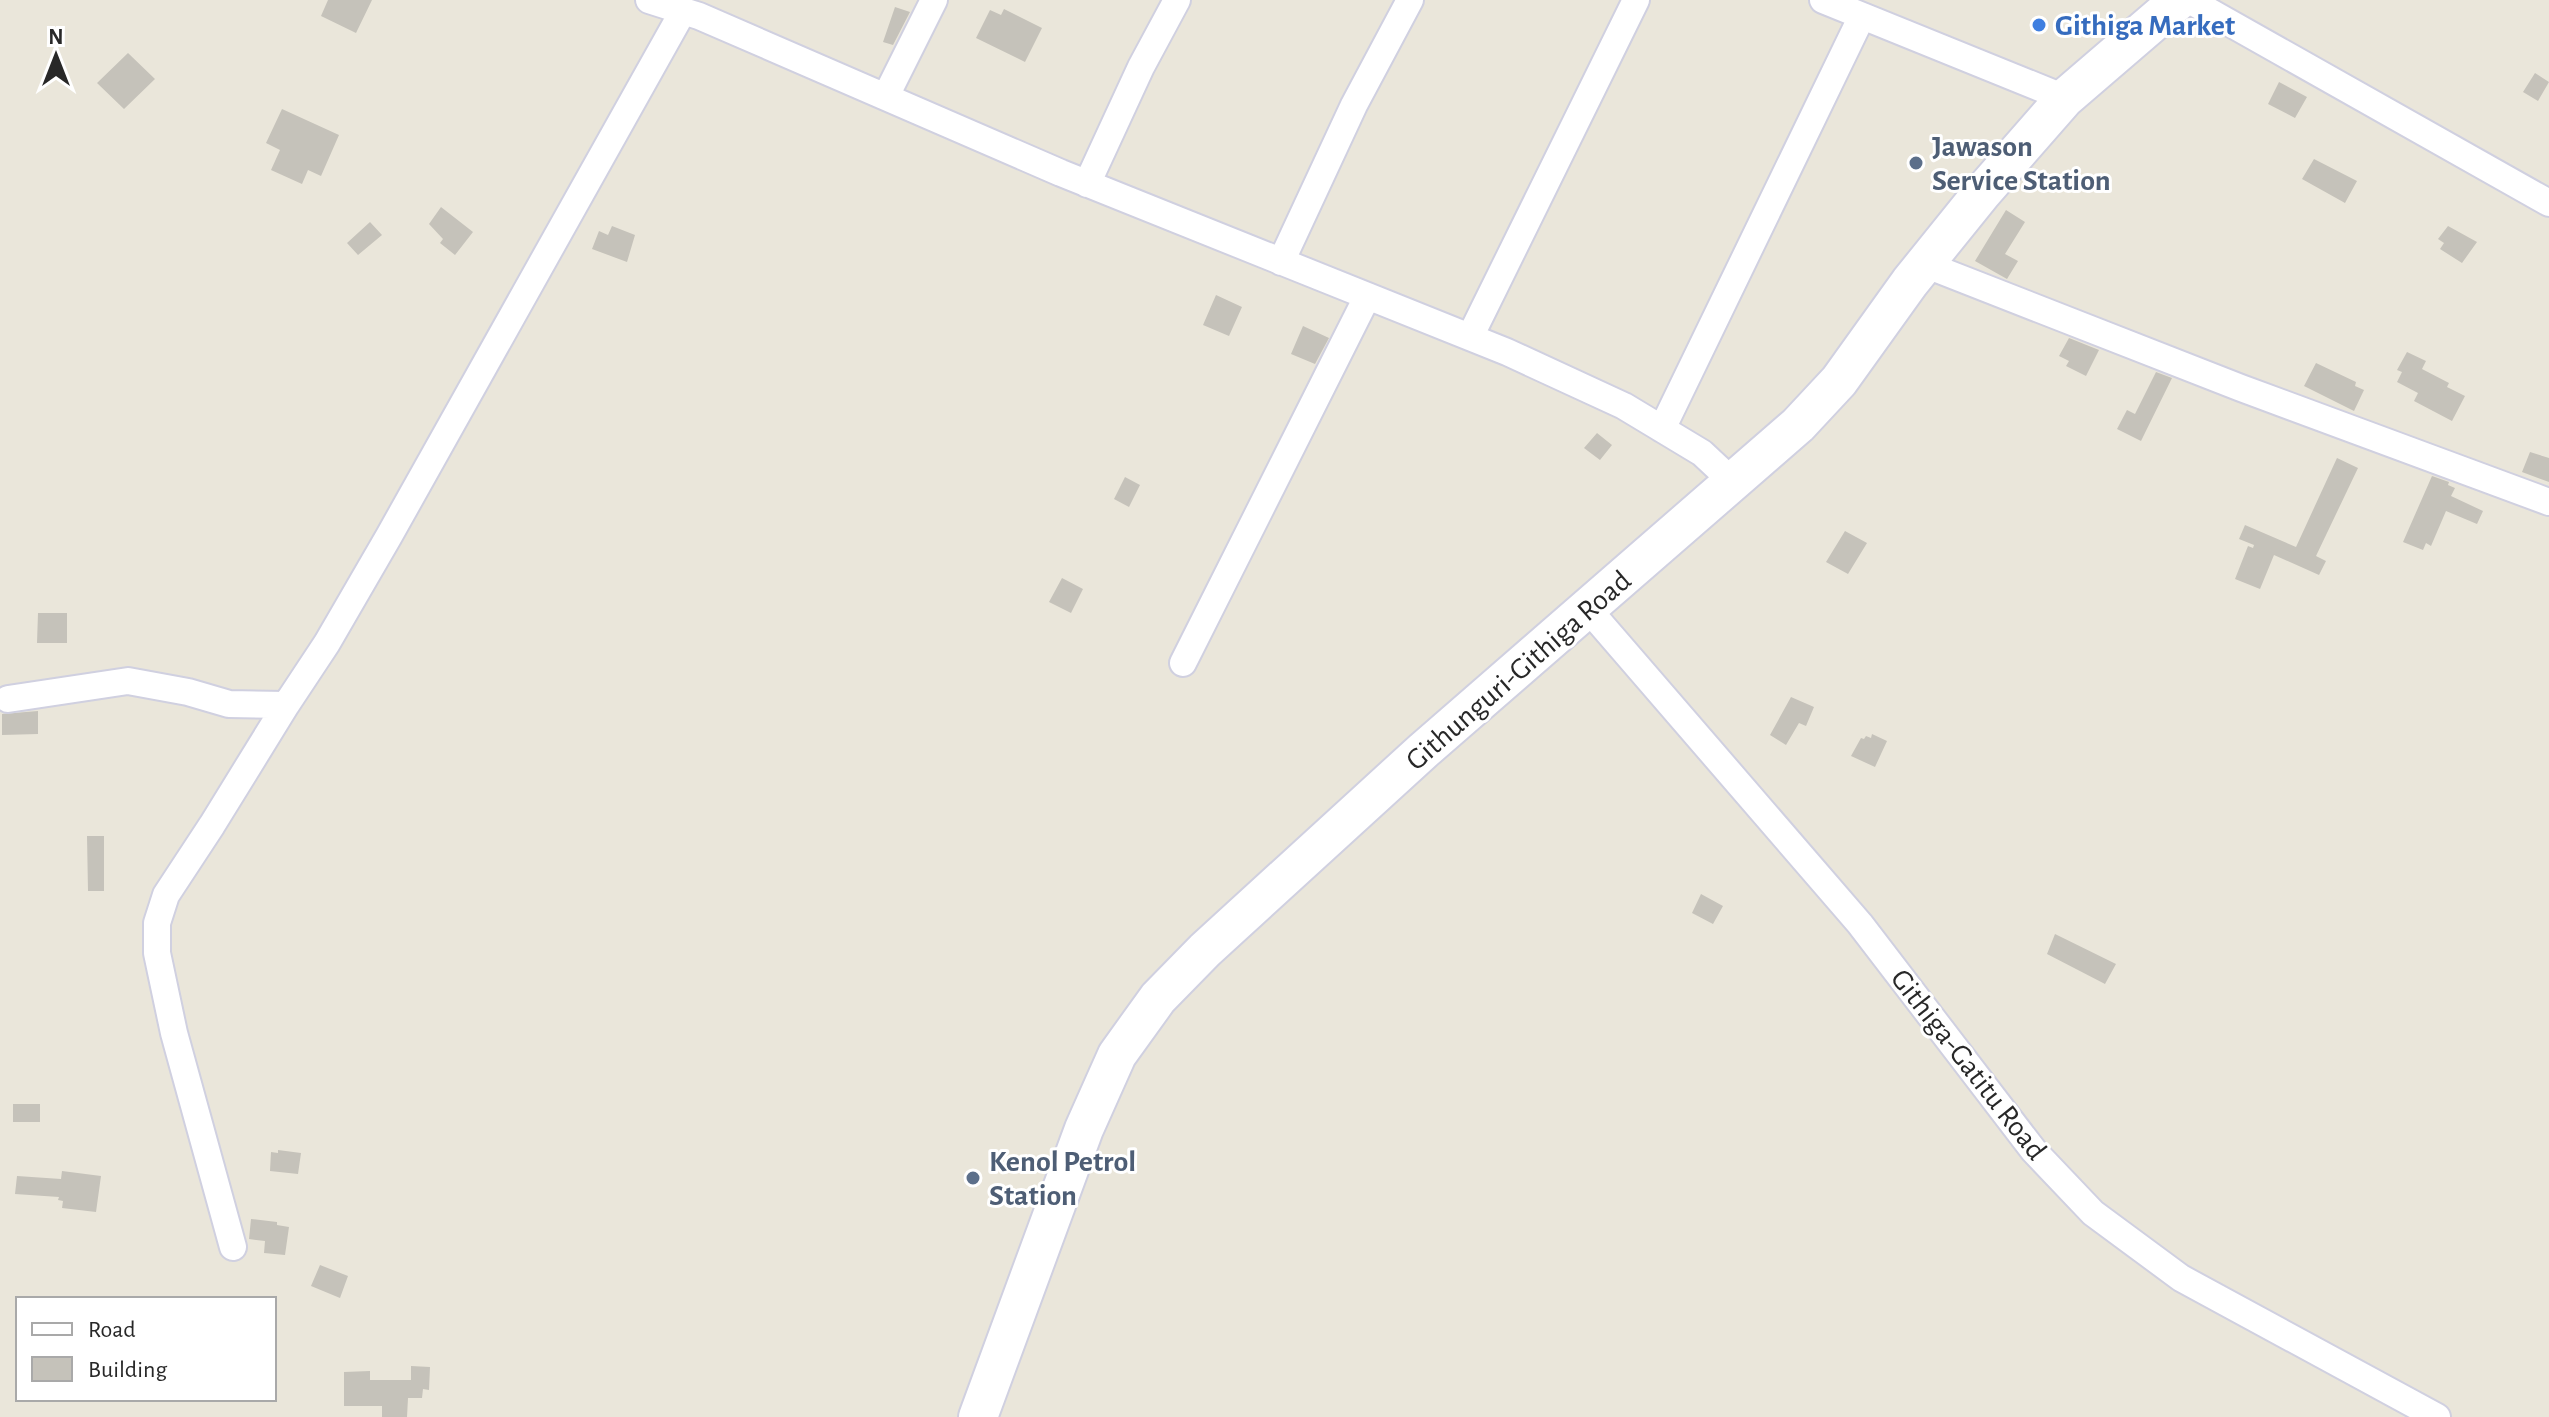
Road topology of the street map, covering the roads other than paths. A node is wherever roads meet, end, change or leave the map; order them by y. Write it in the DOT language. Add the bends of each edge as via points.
graph roads {
  1 [pos="649,0"];
  2 [pos="934,0"];
  3 [pos="1177,0"];
  4 [pos="1410,0"];
  5 [pos="1636,0"];
  6 [pos="1823,0"];
  7 [pos="2179,0"];
  8 [pos="2189,0"];
  9 [pos="695,10"];
  10 [pos="1862,16"];
  11 [pos="886,96"];
  12 [pos="2065,98"];
  13 [pos="1087,184"];
  14 [pos="2549,203"];
  15 [pos="1281,262"];
  16 [pos="1924,264"];
  17 [pos="1367,297"];
  18 [pos="1470,337"];
  19 [pos="1662,429"];
  20 [pos="1733,482"];
  21 [pos="2549,502"];
  22 [pos="1588,609"];
  23 [pos="1183,663"];
  24 [pos="8,699"];
  25 [pos="286,705"];
  26 [pos="233,1247"];
  27 [pos="978,1417"];
  28 [pos="2437,1417"];
  1 -- 9 [label="street"];
  2 -- 11 [label="street"];
  3 -- 13 [label="street"];
  4 -- 15 [label="street"];
  5 -- 18 [label="street"];
  6 -- 10 [label="street"];
  7 -- 12 [label="street, Githunguri-Githiga Road"];
  8 -- 14 [label="street"];
  9 -- 11 [label="street"];
  9 -- 25 [label="street"];
  10 -- 12 [label="street"];
  10 -- 19 [label="street"];
  11 -- 13 [label="street"];
  12 -- 16 [label="street, Githunguri-Githiga Road"];
  13 -- 15 [label="street"];
  15 -- 17 [label="street"];
  16 -- 20 [label="street, Githunguri-Githiga Road" via="1839,381"];
  16 -- 21 [label="street"];
  17 -- 18 [label="street"];
  17 -- 23 [label="street"];
  18 -- 19 [label="street" via="1624,406"];
  19 -- 20 [label="street" via="1702,453"];
  20 -- 22 [label="street, Githunguri-Githiga Road"];
  22 -- 27 [label="street, Githunguri-Githiga Road" via="1358,810 1158,998 1117,1055 1084,1129"];
  22 -- 28 [label="street, Githiga-Gatitu Road" via="1860,924 2034,1151 2093,1213 2181,1278"];
  24 -- 25 [label="street" via="128,681 229,704"];
  25 -- 26 [label="street" via="166,895 157,923 157,953 174,1033"];
}
